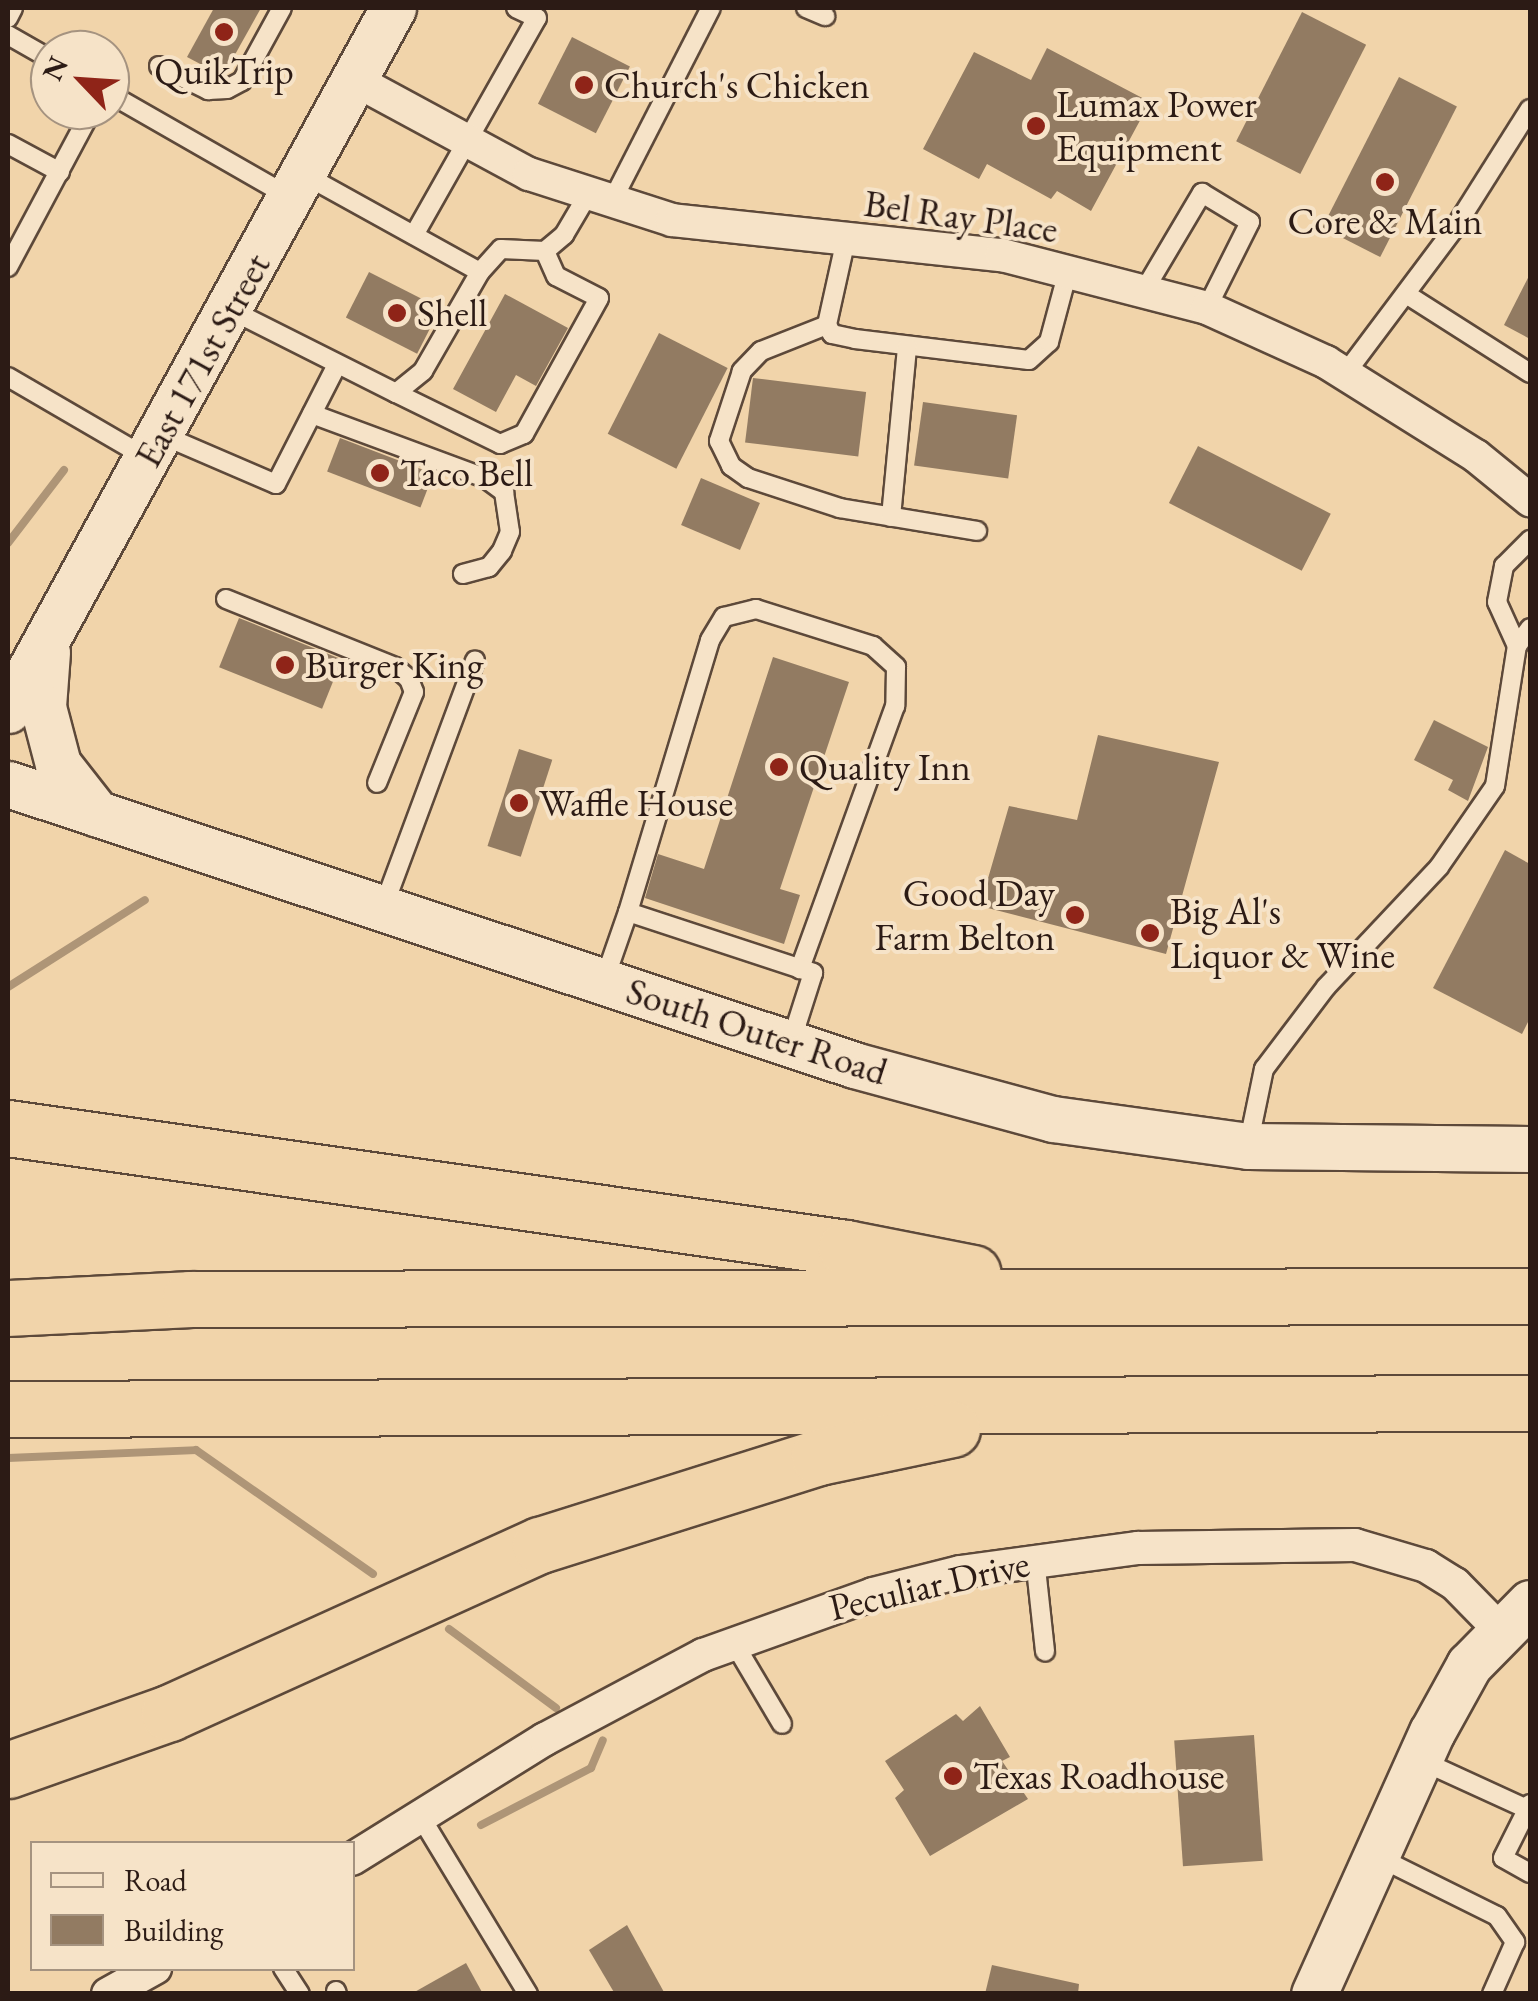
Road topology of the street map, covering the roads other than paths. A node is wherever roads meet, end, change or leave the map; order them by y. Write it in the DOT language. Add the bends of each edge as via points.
graph roads {
  1 [pos="14,8"];
  2 [pos="282,8"];
  3 [pos="392,8"];
  4 [pos="516,8"];
  5 [pos="711,8"];
  6 [pos="806,8"];
  7 [pos="824,16"];
  8 [pos="8,18"];
  9 [pos="8,35"];
  10 [pos="30,48"];
  11 [pos="159,66"];
  12 [pos="353,79"];
  13 [pos="130,104"];
  14 [pos="1530,109"];
  15 [pos="82,130"];
  16 [pos="8,144"];
  17 [pos="468,144"];
  18 [pos="60,172"];
  19 [pos="297,186"];
  20 [pos="599,199"];
  21 [pos="414,236"];
  22 [pos="846,239"];
  23 [pos="545,251"];
  24 [pos="8,266"];
  25 [pos="480,272"];
  26 [pos="1068,272"];
  27 [pos="1145,289"];
  28 [pos="1406,294"];
  29 [pos="1206,308"];
  30 [pos="230,310"];
  31 [pos="827,326"];
  32 [pos="908,347"];
  33 [pos="337,365"];
  34 [pos="1530,372"];
  35 [pos="1346,374"];
  36 [pos="8,377"];
  37 [pos="396,392"];
  38 [pos="312,414"];
  39 [pos="156,447"];
  40 [pos="1530,500"];
  41 [pos="891,517"];
  42 [pos="977,531"];
  43 [pos="1530,540"];
  44 [pos="463,574"];
  45 [pos="226,600"];
  46 [pos="1530,628"];
  47 [pos="49,637"];
  48 [pos="1517,646"];
  49 [pos="474,661"];
  50 [pos="8,710"];
  51 [pos="8,784"];
  52 [pos="378,784"];
  53 [pos="97,814"];
  54 [pos="383,908"];
  55 [pos="628,912"];
  56 [pos="800,968"];
  57 [pos="604,981"];
  58 [pos="791,1044"];
  59 [pos="8,1128"];
  60 [pos="1248,1146"];
  61 [pos="1530,1150"];
  62 [pos="1530,1296"];
  63 [pos="1094,1297"];
  64 [pos="8,1308"];
  65 [pos="1530,1403"];
  66 [pos="1066,1405"];
  67 [pos="8,1409"];
  68 [pos="1036,1559"];
  69 [pos="1515,1616"];
  70 [pos="734,1642"];
  71 [pos="1045,1651"];
  72 [pos="782,1724"];
  73 [pos="1420,1760"];
  74 [pos="8,1770"];
  75 [pos="1528,1806"];
  76 [pos="422,1819"];
  77 [pos="355,1856"];
  78 [pos="1376,1856"];
  79 [pos="1530,1872"];
  80 [pos="285,1971"];
  81 [pos="148,1979"];
  82 [pos="1496,1992"];
  83 [pos="108,1994"];
  84 [pos="300,1994"];
  85 [pos="528,1994"];
  86 [pos="1314,1994"];
  1 -- 8 [label="lane"];
  2 -- 11 [label="lane" via="242,81 227,89 208,90"];
  3 -- 12 [label="street, East 171st Street"];
  4 -- 17 [label="lane" via="536,18"];
  5 -- 20 [label="lane"];
  6 -- 7 [label="lane"];
  9 -- 10 [label="lane"];
  12 -- 17 [label="street, Bel Ray Place"];
  12 -- 19 [label="street, East 171st Street"];
  13 -- 19 [label="lane"];
  14 -- 28 [label="lane"];
  15 -- 18 [label="lane"];
  16 -- 18 [label="lane"];
  17 -- 20 [label="street, Bel Ray Place"];
  17 -- 21 [label="lane"];
  18 -- 24 [label="lane"];
  19 -- 21 [label="lane"];
  19 -- 30 [label="street, East 171st Street"];
  20 -- 22 [label="street, Bel Ray Place" via="740,232"];
  20 -- 23 [label="lane"];
  21 -- 25 [label="lane"];
  22 -- 26 [label="street, Bel Ray Place" via="1002,255"];
  22 -- 31 [label="lane"];
  23 -- 25 [label="lane" via="501,249"];
  23 -- 37 [label="lane" via="556,276 599,298 524,434 500,444"];
  25 -- 37 [label="lane" via="423,371"];
  26 -- 27 [label="street, Bel Ray Place"];
  26 -- 32 [label="lane" via="1049,342 1030,360"];
  27 -- 29 [label="street, Bel Ray Place"];
  27 -- 29 [label="lane" via="1202,193 1250,222"];
  28 -- 34 [label="lane"];
  28 -- 35 [label="lane"];
  29 -- 35 [label="street, Bel Ray Place" via="1264,329"];
  30 -- 33 [label="lane"];
  30 -- 39 [label="street, East 171st Street"];
  31 -- 32 [label="lane" via="839,336"];
  31 -- 41 [label="lane" via="762,351 742,370 719,447 748,478"];
  32 -- 41 [label="lane"];
  33 -- 37 [label="lane"];
  33 -- 38 [label="lane"];
  35 -- 40 [label="street, Bel Ray Place" via="1476,456"];
  36 -- 39 [label="lane"];
  38 -- 39 [label="lane" via="276,484"];
  38 -- 44 [label="lane" via="485,478 504,492 510,532 502,551 489,567"];
  39 -- 47 [label="street, East 171st Street"];
  41 -- 42 [label="lane"];
  43 -- 48 [label="lane" via="1504,566 1497,602"];
  45 -- 52 [label="lane" via="395,668 409,680 414,692"];
  46 -- 48 [label="lane"];
  47 -- 50 [label="street, East 171st Street"];
  47 -- 53 [label="street" via="43,707 58,764"];
  48 -- 60 [label="lane" via="1495,786 1439,867 1326,987 1264,1069"];
  49 -- 54 [label="lane"];
  51 -- 53 [label="street, South Outer Road"];
  53 -- 54 [label="street, South Outer Road"];
  54 -- 57 [label="street, South Outer Road"];
  55 -- 56 [label="lane"];
  55 -- 56 [label="lane" via="710,640 724,617 756,609 873,646 896,666 895,706"];
  55 -- 57 [label="lane"];
  56 -- 58 [label="lane" via="812,973"];
  57 -- 58 [label="street, South Outer Road"];
  58 -- 60 [label="street, South Outer Road" via="1053,1120"];
  59 -- 63 [label="highway" via="846,1248"];
  60 -- 61 [label="street, South Outer Road"];
  62 -- 63 [label="highway"];
  63 -- 64 [label="highway" via="190,1299"];
  65 -- 66 [label="highway"];
  66 -- 67 [label="highway"];
  66 -- 74 [label="highway" via="818,1457 595,1526 169,1713"];
  68 -- 69 [label="street, Peculiar Drive" via="1138,1548 1355,1544 1426,1566"];
  68 -- 70 [label="street, Peculiar Drive" via="872,1594"];
  68 -- 71 [label="lane"];
  69 -- 73 [label="street" via="1469,1664"];
  70 -- 72 [label="lane"];
  70 -- 76 [label="street, Peculiar Drive" via="622,1694"];
  73 -- 75 [label="lane"];
  73 -- 78 [label="street"];
  75 -- 79 [label="lane" via="1502,1858"];
  76 -- 77 [label="street, Peculiar Drive"];
  76 -- 85 [label="lane"];
  78 -- 82 [label="lane" via="1497,1916 1514,1942"];
  78 -- 86 [label="street"];
  80 -- 84 [label="lane"];
  81 -- 83 [label="street"];
}
